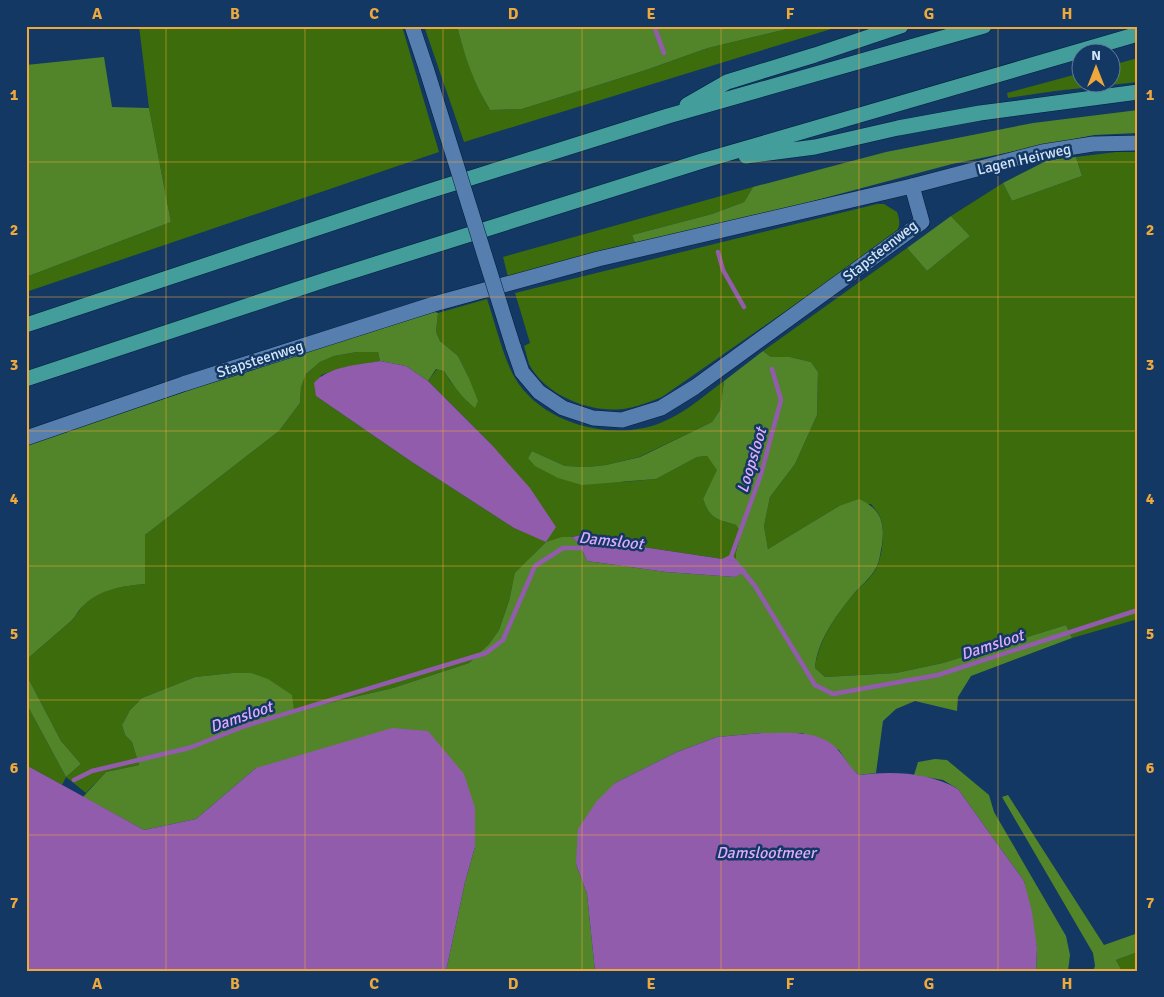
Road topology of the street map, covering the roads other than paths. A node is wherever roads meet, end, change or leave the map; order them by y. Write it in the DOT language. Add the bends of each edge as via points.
graph roads {
  1 [pos="412,26"];
  2 [pos="880,26"];
  3 [pos="900,26"];
  4 [pos="984,26"];
  5 [pos="1138,34"];
  6 [pos="815,55"];
  7 [pos="1138,92"];
  8 [pos="668,116"];
  9 [pos="1138,143"];
  10 [pos="702,161"];
  11 [pos="912,186"];
  12 [pos="26,326"];
  13 [pos="26,379"];
  14 [pos="26,438"];
  1 -- 11 [label="street, Stapsteenweg, bridge" via="522,372 539,392 563,408 593,418 622,420 661,408 695,387 922,222"];
  2 -- 6 [label="highway"];
  3 -- 6 [label="highway"];
  4 -- 8 [label="highway"];
  5 -- 10 [label="highway"];
  6 -- 8 [label="highway" via="727,82"];
  7 -- 10 [label="highway" via="980,113 815,147"];
  8 -- 12 [label="highway" via="420,194"];
  9 -- 11 [label="street, Lagen Heirweg" via="1093,144 1042,152"];
  10 -- 13 [label="highway"];
  11 -- 14 [label="street, Stapsteenweg" via="598,259 434,304"];
}
